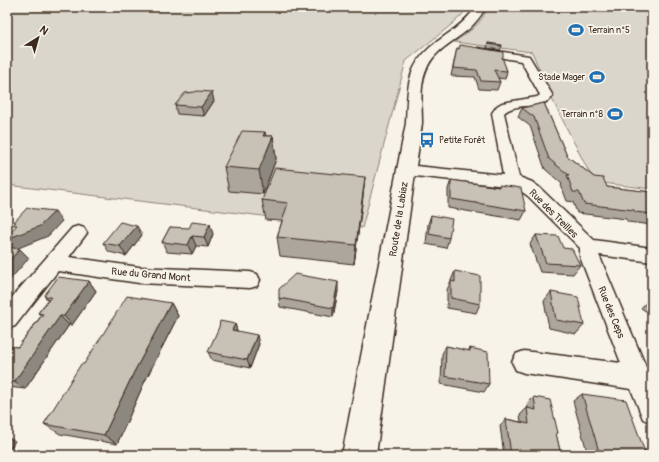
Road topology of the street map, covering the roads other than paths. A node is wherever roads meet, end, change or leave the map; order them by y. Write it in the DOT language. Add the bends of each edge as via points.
graph roads {
  1 [pos="481,7"];
  2 [pos="468,50"];
  3 [pos="406,170"];
  4 [pos="512,182"];
  5 [pos="78,233"];
  6 [pos="589,246"];
  7 [pos="652,255"];
  8 [pos="54,262"];
  9 [pos="250,280"];
  10 [pos="7,319"];
  11 [pos="524,362"];
  12 [pos="645,379"];
  13 [pos="652,410"];
  14 [pos="359,455"];
  1 -- 3 [label="main road, Route de la Labiaz" via="470,23 426,57 420,68"];
  2 -- 4 [label="street" via="525,58 547,96 541,100 506,106 498,113"];
  3 -- 4 [label="street, Rue des Treilles"];
  3 -- 14 [label="main road, Route de la Labiaz"];
  4 -- 6 [label="street, Rue des Treilles" via="526,186 534,192"];
  5 -- 8 [label="street"];
  6 -- 7 [label="street"];
  6 -- 12 [label="street, Rue des Ceps" via="590,256"];
  8 -- 9 [label="street, Rue du Grand Mont" via="139,275"];
  8 -- 10 [label="street"];
  11 -- 12 [label="street"];
  12 -- 13 [label="street, Rue des Ceps"];
}
